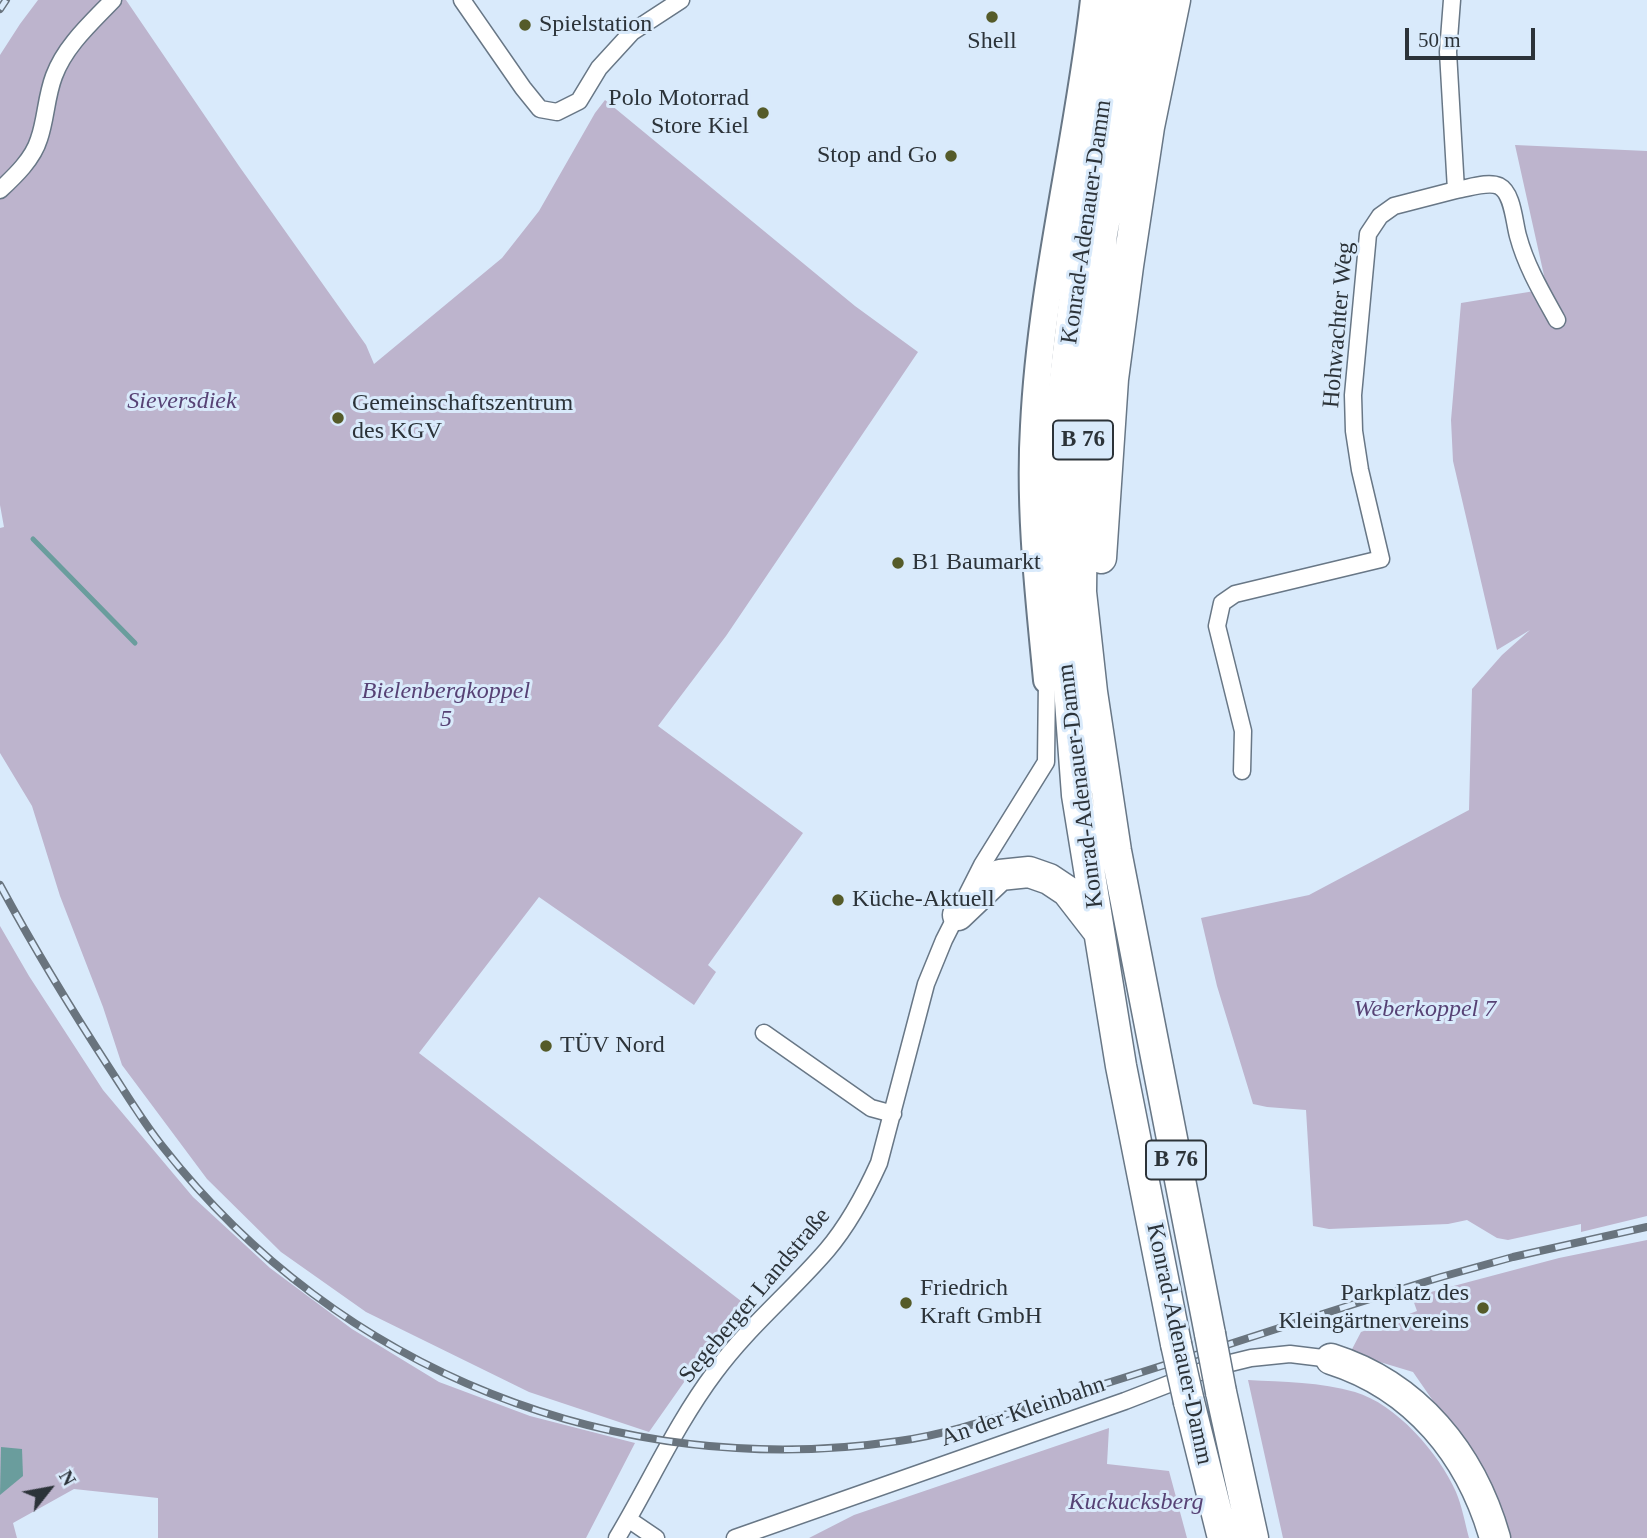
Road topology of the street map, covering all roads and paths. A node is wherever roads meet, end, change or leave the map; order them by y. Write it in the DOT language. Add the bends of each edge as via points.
graph roads {
  1 [pos="113,0"];
  2 [pos="461,0"];
  3 [pos="681,0"];
  4 [pos="1145,0"];
  5 [pos="1175,0"];
  6 [pos="1451,0"];
  7 [pos="1108,12"];
  8 [pos="0,190"];
  9 [pos="1456,190"];
  10 [pos="1557,320"];
  11 [pos="1047,680"];
  12 [pos="1242,771"];
  13 [pos="1077,795"];
  14 [pos="1116,851"];
  15 [pos="958,915"];
  16 [pos="1098,931"];
  17 [pos="764,1033"];
  18 [pos="893,1114"];
  19 [pos="1331,1359"];
  20 [pos="628,1519"];
  21 [pos="619,1537"];
  22 [pos="656,1538"];
  23 [pos="735,1538"];
  24 [pos="1223,1538"];
  25 [pos="1253,1538"];
  26 [pos="1495,1538"];
  1 -- 8 [label="street" via="64,55 54,76 39,141 23,167"];
  2 -- 3 [label="street" via="540,109 557,112 579,101 599,68 632,32"];
  4 -- 7 [label="highway"];
  5 -- 14 [label="highway, B 76" via="1149,127 1128,267 1113,379 1102,532 1106,691 1120,794"];
  6 -- 9 [label="street" via="1448,52"];
  7 -- 11 [label="main road, Konrad-Adenauer-Damm" via="1046,302 1034,425 1038,582"];
  7 -- 13 [label="highway, Konrad-Adenauer-Damm / B 76" via="1060,420 1059,552"];
  7 -- 14 [label="highway, Konrad-Adenauer-Damm / B 76" via="1102,234 1083,423 1081,592"];
  9 -- 10 [label="street, Hohwachter Weg" via="1492,184 1502,187 1532,274"];
  9 -- 12 [label="street, Hohwachter Weg" via="1394,206 1368,234 1353,395 1354,431 1381,559 1235,594 1222,603 1217,625 1243,731"];
  11 -- 13 [label="highway, B 76"];
  11 -- 15 [label="street, Segeberger Landstraße" via="1046,762 982,865"];
  13 -- 16 [label="highway, Konrad-Adenauer-Damm / B 76"];
  14 -- 25 [label="highway, Konrad-Adenauer-Damm / B 76, bridge"];
  15 -- 16 [label="highway" via="1000,875 1029,872 1066,891"];
  15 -- 18 [label="street, Segeberger Landstraße" via="926,984"];
  16 -- 24 [label="highway, Konrad-Adenauer-Damm / B 76, bridge" via="1176,1344"];
  17 -- 18 [label="street" via="871,1108"];
  18 -- 20 [label="street, Segeberger Landstraße" via="879,1163 853,1215 715,1372"];
  19 -- 23 [label="street, An der Kleinbahn" via="1290,1354 1210,1368"];
  19 -- 26 [label="highway" via="1383,1381 1438,1430 1472,1479"];
  20 -- 21 [label="street, Segeberger Landstraße"];
  20 -- 22 [label="street"];
}
